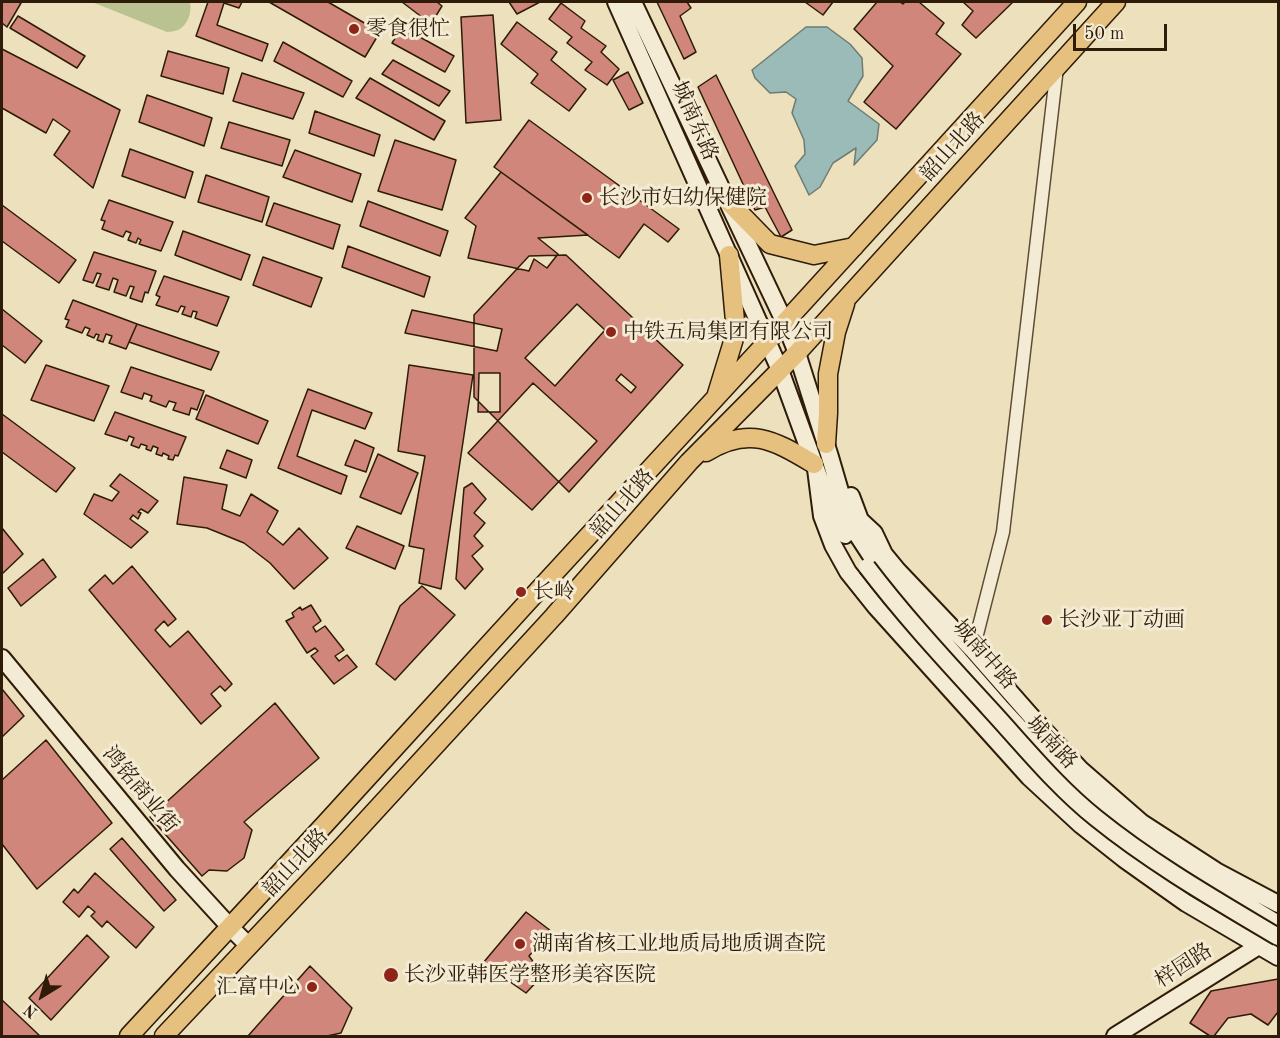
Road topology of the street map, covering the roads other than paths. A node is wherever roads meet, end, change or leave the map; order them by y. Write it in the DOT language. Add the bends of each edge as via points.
graph roads {
  1 [pos="616,2"];
  2 [pos="633,2"];
  3 [pos="1077,2"];
  4 [pos="1116,2"];
  5 [pos="1057,66"];
  6 [pos="726,199"];
  7 [pos="854,247"];
  8 [pos="729,255"];
  9 [pos="849,296"];
  10 [pos="785,323"];
  11 [pos="767,342"];
  12 [pos="797,353"];
  13 [pos="780,370"];
  14 [pos="715,399"];
  15 [pos="822,459"];
  16 [pos="689,462"];
  17 [pos="844,523"];
  18 [pos="973,650"];
  19 [pos="2,658"];
  20 [pos="1278,904"];
  21 [pos="1278,924"];
  22 [pos="230,927"];
  23 [pos="1278,936"];
  24 [pos="1258,945"];
  25 [pos="249,946"];
  26 [pos="1278,957"];
  27 [pos="129,1036"];
  28 [pos="164,1036"];
  29 [pos="1115,1036"];
  1 -- 8 [label="main road, 城南东路"];
  2 -- 6 [label="main road, 城南东路"];
  3 -- 7 [label="main road, 韶山北路"];
  4 -- 5 [label="main road, 韶山北路"];
  5 -- 9 [label="main road, 韶山北路"];
  5 -- 18 [label="street" via="1003,532"];
  6 -- 7 [label="main road" via="770,244 814,255"];
  6 -- 10 [label="main road, 城南东路"];
  7 -- 10 [label="main road, 韶山北路"];
  8 -- 11 [label="main road, 城南东路"];
  8 -- 14 [label="main road" via="736,332"];
  9 -- 12 [label="main road, 韶山北路"];
  9 -- 15 [label="main road" via="836,332 828,375"];
  10 -- 11 [label="main road, 韶山北路"];
  10 -- 12 [label="main road, 城南东路"];
  11 -- 13 [label="main road, 城南东路"];
  11 -- 14 [label="main road, 韶山北路"];
  12 -- 13 [label="main road, 韶山北路"];
  12 -- 15 [label="main road, 城南东路"];
  13 -- 15 [label="main road, 城南东路"];
  13 -- 16 [label="main road, 韶山北路"];
  14 -- 22 [label="main road, 韶山北路"];
  15 -- 16 [label="main road" via="769,440 742,438 717,446"];
  15 -- 17 [label="main road, 城南东路"];
  15 -- 18 [label="main road" via="850,493 860,520 874,533 884,554"];
  15 -- 24 [label="main road" via="822,516 848,572 876,607 1021,768 1081,825 1186,903"];
  16 -- 25 [label="main road, 韶山北路" via="554,616"];
  17 -- 21 [label="main road, 城南中路" via="1002,710 1072,783 1143,842"];
  17 -- 23 [label="main road, 城南路, bridge" via="852,547 906,616 1065,791 1139,851"];
  18 -- 20 [label="main road" via="1080,770 1142,823 1216,871"];
  19 -- 22 [label="main road, 鸿铭商业街"];
  22 -- 25 [label="main road, 鸿铭商业街"];
  22 -- 27 [label="main road, 韶山北路"];
  23 -- 24 [label="main road, 梓园路"];
  24 -- 26 [label="main road"];
  24 -- 29 [label="main road, 梓园路"];
  25 -- 28 [label="main road, 韶山北路"];
}
